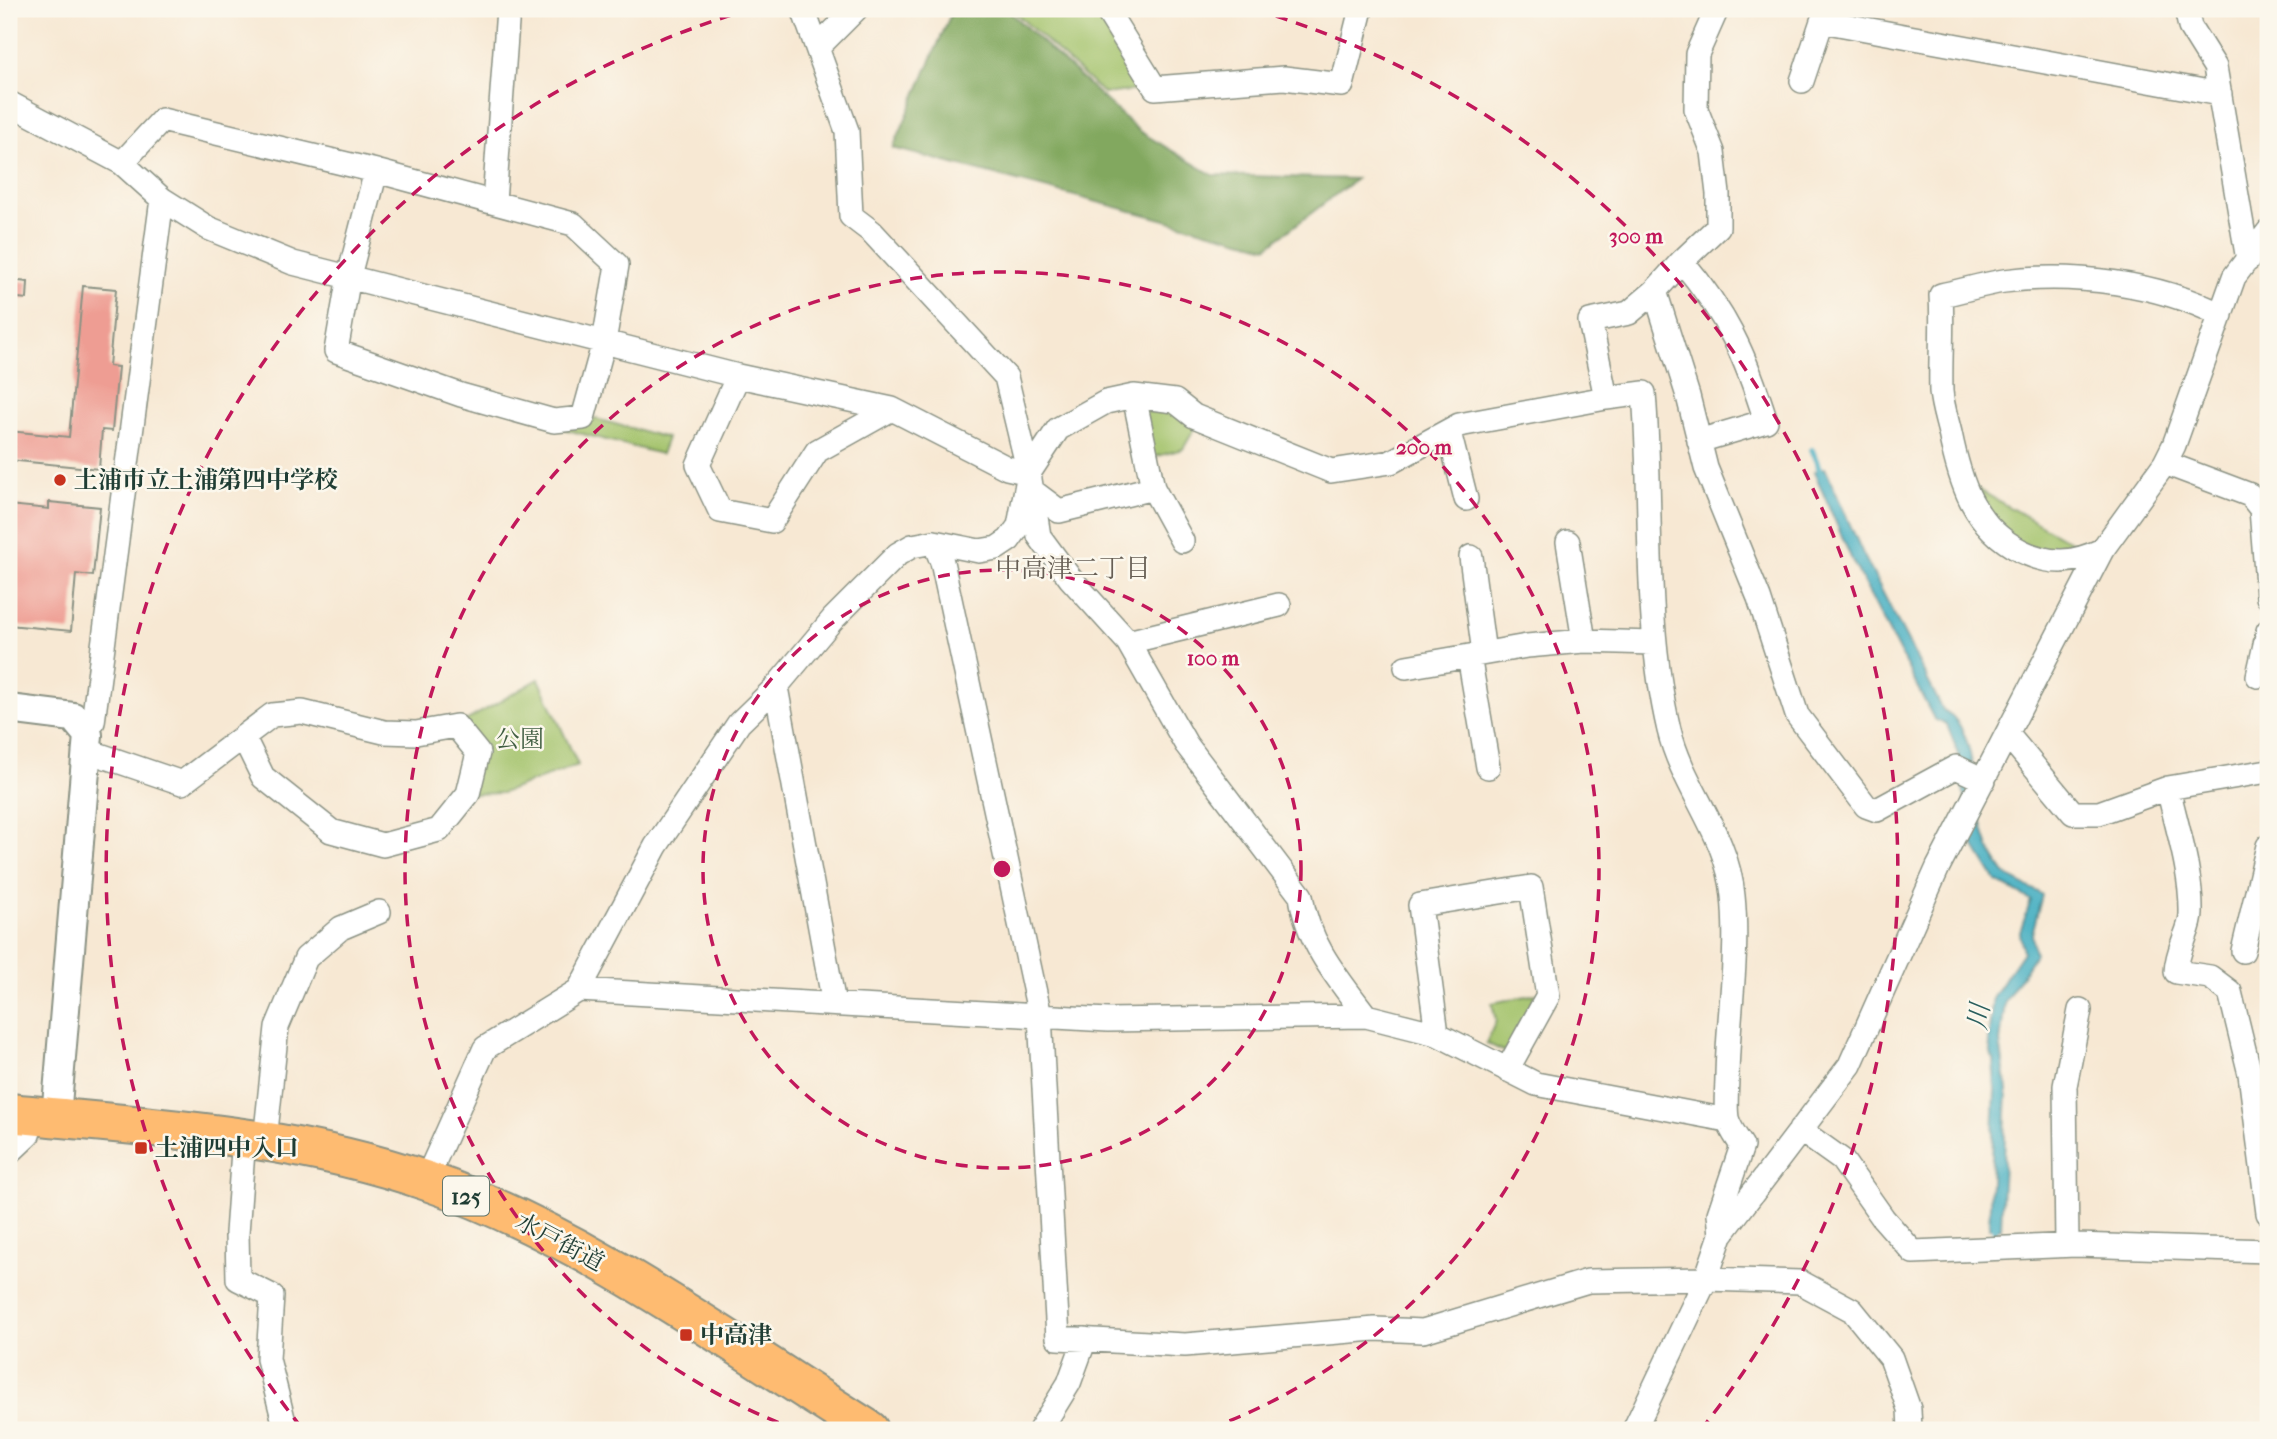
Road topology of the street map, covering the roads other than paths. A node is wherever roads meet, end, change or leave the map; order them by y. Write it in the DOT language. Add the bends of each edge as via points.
graph roads {
  1 [pos="508,9"];
  2 [pos="803,9"];
  3 [pos="856,9"];
  4 [pos="1106,9"];
  5 [pos="1361,9"];
  6 [pos="1717,9"];
  7 [pos="2186,9"];
  8 [pos="1823,15"];
  9 [pos="818,47"];
  10 [pos="1802,81"];
  11 [pos="2220,94"];
  12 [pos="9,103"];
  13 [pos="122,163"];
  14 [pos="376,171"];
  15 [pos="162,199"];
  16 [pos="494,202"];
  17 [pos="2268,232"];
  18 [pos="2248,260"];
  19 [pos="1682,261"];
  20 [pos="348,276"];
  21 [pos="1655,291"];
  22 [pos="2221,314"];
  23 [pos="604,342"];
  24 [pos="738,376"];
  25 [pos="1134,396"];
  26 [pos="1606,398"];
  27 [pos="892,409"];
  28 [pos="1449,432"];
  29 [pos="1699,441"];
  30 [pos="2165,463"];
  31 [pos="1030,481"];
  32 [pos="1153,488"];
  33 [pos="1466,499"];
  34 [pos="1182,541"];
  35 [pos="934,542"];
  36 [pos="1568,542"];
  37 [pos="2102,550"];
  38 [pos="1471,557"];
  39 [pos="2268,597"];
  40 [pos="1279,605"];
  41 [pos="2268,632"];
  42 [pos="1584,641"];
  43 [pos="1128,642"];
  44 [pos="1653,643"];
  45 [pos="1476,655"];
  46 [pos="1406,667"];
  47 [pos="2258,676"];
  48 [pos="776,687"];
  49 [pos="9,709"];
  50 [pos="2008,735"];
  51 [pos="244,737"];
  52 [pos="87,740"];
  53 [pos="1488,767"];
  54 [pos="2268,772"];
  55 [pos="1984,780"];
  56 [pos="2168,789"];
  57 [pos="2268,846"];
  58 [pos="379,912"];
  59 [pos="2243,951"];
  60 [pos="579,990"];
  61 [pos="834,1004"];
  62 [pos="2080,1010"];
  63 [pos="1040,1016"];
  64 [pos="1366,1016"];
  65 [pos="1437,1034"];
  66 [pos="1507,1070"];
  67 [pos="33,1115"];
  68 [pos="1727,1120"];
  69 [pos="1800,1130"];
  70 [pos="255,1139"];
  71 [pos="2264,1151"];
  72 [pos="9,1153"];
  73 [pos="426,1180"];
  74 [pos="2268,1213"];
  75 [pos="1721,1235"];
  76 [pos="2067,1245"];
  77 [pos="2268,1251"];
  78 [pos="1706,1279"];
  79 [pos="1085,1339"];
  80 [pos="286,1430"];
  81 [pos="869,1430"];
  82 [pos="1040,1430"];
  83 [pos="1634,1430"];
  84 [pos="1910,1430"];
  1 -- 16 [label="street"];
  2 -- 9 [label="street"];
  3 -- 9 [label="street"];
  4 -- 5 [label="street" via="1155,88 1284,78 1342,85"];
  6 -- 19 [label="street" via="1697,54 1696,109 1713,152 1718,227"];
  7 -- 11 [label="street" via="2190,27 2215,66"];
  8 -- 10 [label="street"];
  8 -- 11 [label="street"];
  9 -- 31 [label="street" via="847,131 851,216 872,232 1006,377"];
  11 -- 18 [label="street"];
  12 -- 13 [label="street"];
  13 -- 14 [label="street" via="162,120"];
  13 -- 15 [label="street"];
  14 -- 16 [label="street"];
  14 -- 20 [label="street"];
  15 -- 20 [label="street" via="208,228 293,263"];
  15 -- 52 [label="street"];
  16 -- 23 [label="street" via="573,224 617,265"];
  17 -- 18 [label="street"];
  18 -- 22 [label="street" via="2234,277"];
  19 -- 21 [label="street"];
  19 -- 29 [label="street" via="1714,299 1748,364 1766,421"];
  20 -- 23 [label="street"];
  20 -- 23 [label="street" via="336,351 461,395 554,421 583,418"];
  21 -- 26 [label="street" via="1629,313 1590,321"];
  21 -- 29 [label="street"];
  22 -- 30 [label="street"];
  22 -- 37 [label="street" via="2193,300 2130,286 2066,279 2004,281 1941,295 1941,394 1960,480 1978,514 2002,541 2039,559 2078,561"];
  23 -- 24 [label="street"];
  24 -- 27 [label="street"];
  24 -- 27 [label="street" via="698,465 720,510 733,513 772,521 817,451"];
  25 -- 28 [label="street" via="1175,401 1194,416 1331,471 1391,462"];
  25 -- 31 [label="street" via="1106,402 1058,429"];
  25 -- 32 [label="street"];
  26 -- 28 [label="street" via="1460,425"];
  26 -- 44 [label="street" via="1644,393"];
  27 -- 31 [label="street"];
  28 -- 33 [label="street"];
  29 -- 55 [label="street" via="1759,598 1797,715 1866,806 1877,810 1956,767"];
  30 -- 37 [label="street"];
  30 -- 39 [label="street" via="2250,495 2261,509"];
  31 -- 32 [label="street" via="1059,511"];
  31 -- 35 [label="street" via="1019,526 1009,540 979,551"];
  31 -- 43 [label="street" via="1039,536"];
  32 -- 34 [label="street"];
  35 -- 48 [label="street" via="912,545 898,554 833,619"];
  35 -- 63 [label="street"];
  36 -- 42 [label="street"];
  37 -- 50 [label="street"];
  38 -- 45 [label="street"];
  40 -- 43 [label="street"];
  41 -- 47 [label="street"];
  42 -- 44 [label="street"];
  42 -- 45 [label="street"];
  43 -- 64 [label="street" via="1186,744 1301,895 1304,920 1333,974"];
  44 -- 68 [label="street" via="1670,731 1682,768 1728,865 1733,895 1735,955"];
  45 -- 46 [label="street"];
  45 -- 53 [label="street"];
  48 -- 60 [label="street" via="739,723 656,846"];
  48 -- 61 [label="street"];
  49 -- 52 [label="street" via="73,718"];
  50 -- 55 [label="street"];
  50 -- 56 [label="street" via="2073,813 2099,813"];
  51 -- 51 [label="street" via="272,715 302,712 384,732 416,733 456,726 478,753 468,794 439,830 383,845 331,831 263,776"];
  51 -- 52 [label="street" via="182,783"];
  52 -- 67 [label="street"];
  54 -- 56 [label="street"];
  55 -- 69 [label="street" via="1938,867 1850,1065"];
  56 -- 71 [label="street" via="2191,916 2177,953 2176,972 2210,977 2230,992"];
  57 -- 59 [label="street"];
  58 -- 70 [label="street" via="341,929 306,958 277,1027"];
  60 -- 61 [label="street"];
  60 -- 73 [label="street" via="485,1048"];
  61 -- 63 [label="street"];
  62 -- 76 [label="street" via="2065,1086"];
  63 -- 64 [label="street" via="1108,1020"];
  63 -- 79 [label="street" via="1058,1338"];
  64 -- 65 [label="street"];
  65 -- 66 [label="street"];
  65 -- 66 [label="street" via="1420,905 1531,887 1548,996"];
  66 -- 68 [label="street" via="1536,1084"];
  67 -- 70 [label="highway, 水戸街道 / 125"];
  67 -- 72 [label="street" via="28,1135"];
  68 -- 75 [label="street" via="1742,1146 1719,1214"];
  69 -- 75 [label="street"];
  69 -- 76 [label="street" via="1842,1160 1913,1252"];
  70 -- 73 [label="highway, 水戸街道 / 125" via="343,1156"];
  70 -- 80 [label="street" via="237,1233 238,1279 272,1296 268,1359"];
  71 -- 74 [label="street"];
  73 -- 81 [label="highway, 水戸街道 / 125" via="519,1219 599,1261"];
  75 -- 78 [label="street"];
  76 -- 77 [label="street"];
  78 -- 79 [label="street" via="1588,1281 1423,1331 1375,1329 1185,1345"];
  78 -- 83 [label="street"];
  78 -- 84 [label="street" via="1800,1282 1852,1310 1891,1358 1909,1409"];
  79 -- 82 [label="street" via="1069,1383"];
}
